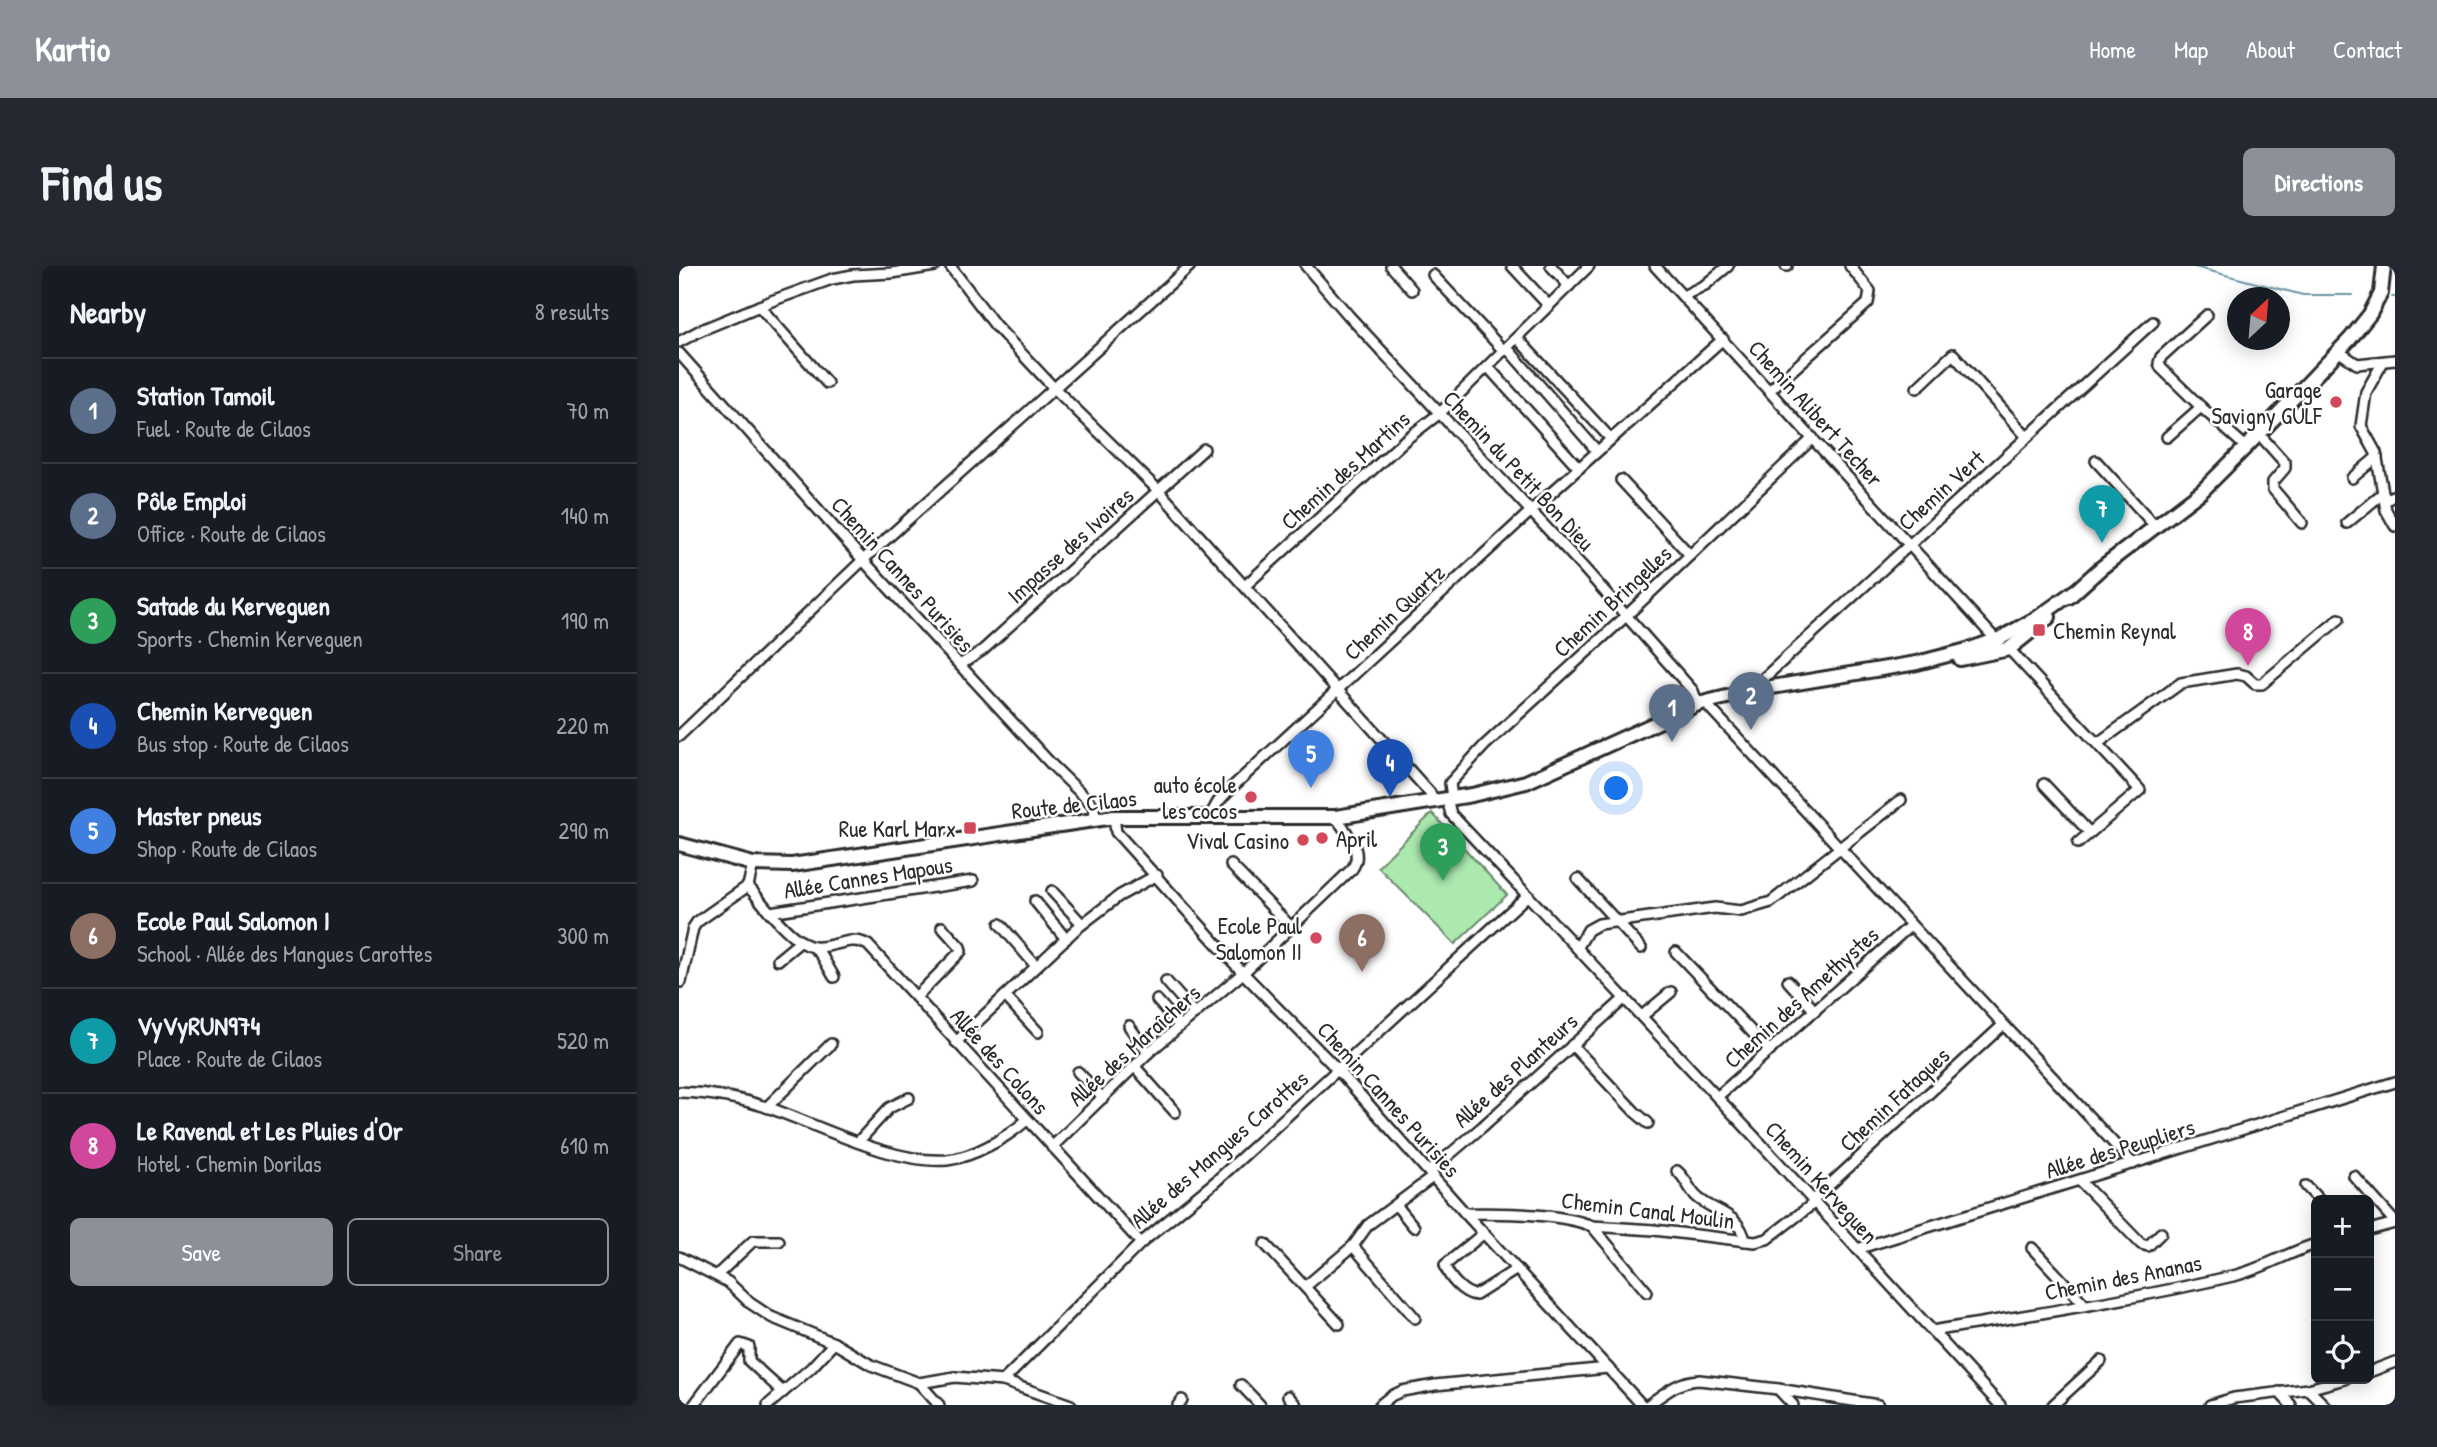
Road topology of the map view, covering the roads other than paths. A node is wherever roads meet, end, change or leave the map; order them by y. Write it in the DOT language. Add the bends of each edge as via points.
graph roads {
  1 [pos="935,266"];
  2 [pos="950,266"];
  3 [pos="1191,266"];
  4 [pos="1306,266"];
  5 [pos="1391,266"];
  6 [pos="1512,266"];
  7 [pos="1551,266"];
  8 [pos="1589,266"];
  9 [pos="1655,266"];
  10 [pos="1728,266"];
  11 [pos="1850,266"];
  12 [pos="2384,266"];
  13 [pos="1433,275"];
  14 [pos="1569,286"];
  15 [pos="1412,290"];
  16 [pos="1683,296"];
  17 [pos="759,306"];
  18 [pos="1549,306"];
  19 [pos="2207,315"];
  20 [pos="2153,322"];
  21 [pos="1517,338"];
  22 [pos="1723,339"];
  23 [pos="679,342"];
  24 [pos="1506,349"];
  25 [pos="2338,351"];
  26 [pos="679,353"];
  27 [pos="2395,360"];
  28 [pos="2383,362"];
  29 [pos="1487,367"];
  30 [pos="827,383"];
  31 [pos="1053,387"];
  32 [pos="1917,388"];
  33 [pos="1770,390"];
  34 [pos="2201,407"];
  35 [pos="1440,413"];
  36 [pos="2259,434"];
  37 [pos="2028,437"];
  38 [pos="2167,437"];
  39 [pos="1813,438"];
  40 [pos="1611,439"];
  41 [pos="2246,447"];
  42 [pos="1204,449"];
  43 [pos="1597,452"];
  44 [pos="2377,457"];
  45 [pos="2096,461"];
  46 [pos="1579,468"];
  47 [pos="2352,478"];
  48 [pos="1621,480"];
  49 [pos="1159,490"];
  50 [pos="2395,495"];
  51 [pos="2384,497"];
  52 [pos="1531,511"];
  53 [pos="2302,523"];
  54 [pos="2347,523"];
  55 [pos="2395,526"];
  56 [pos="2155,527"];
  57 [pos="1910,544"];
  58 [pos="1690,555"];
  59 [pos="863,560"];
  60 [pos="1246,585"];
  61 [pos="1625,617"];
  62 [pos="2339,619"];
  63 [pos="2003,646"];
  64 [pos="960,666"];
  65 [pos="1760,689"];
  66 [pos="1339,690"];
  67 [pos="1702,703"];
  68 [pos="679,736"];
  69 [pos="2098,743"];
  70 [pos="2044,784"];
  71 [pos="1449,799"];
  72 [pos="1901,800"];
  73 [pos="1433,802"];
  74 [pos="1114,817"];
  75 [pos="1336,817"];
  76 [pos="1209,818"];
  77 [pos="1096,820"];
  78 [pos="2090,834"];
  79 [pos="2078,843"];
  80 [pos="679,844"];
  81 [pos="1841,849"];
  82 [pos="753,864"];
  83 [pos="1231,865"];
  84 [pos="1157,875"];
  85 [pos="1578,879"];
  86 [pos="972,881"];
  87 [pos="748,886"];
  88 [pos="1052,891"];
  89 [pos="1528,895"];
  90 [pos="1035,901"];
  91 [pos="770,912"];
  92 [pos="1618,922"];
  93 [pos="1000,924"];
  94 [pos="1082,924"];
  95 [pos="1911,925"];
  96 [pos="942,927"];
  97 [pos="1291,927"];
  98 [pos="1066,939"];
  99 [pos="801,941"];
  100 [pos="814,947"];
  101 [pos="1578,947"];
  102 [pos="1641,948"];
  103 [pos="1676,952"];
  104 [pos="778,960"];
  105 [pos="1037,967"];
  106 [pos="1243,973"];
  107 [pos="834,977"];
  108 [pos="1165,981"];
  109 [pos="1788,981"];
  110 [pos="681,982"];
  111 [pos="1671,992"];
  112 [pos="1005,996"];
  113 [pos="916,997"];
  114 [pos="1625,998"];
  115 [pos="1157,1000"];
  116 [pos="1815,1012"];
  117 [pos="1195,1014"];
  118 [pos="1642,1016"];
  119 [pos="1179,1025"];
  120 [pos="2003,1025"];
  121 [pos="1129,1026"];
  122 [pos="1038,1032"];
  123 [pos="956,1042"];
  124 [pos="831,1044"];
  125 [pos="1572,1045"];
  126 [pos="1770,1051"];
  127 [pos="1148,1053"];
  128 [pos="1135,1067"];
  129 [pos="1338,1070"];
  130 [pos="1078,1072"];
  131 [pos="2395,1082"];
  132 [pos="679,1092"];
  133 [pos="1717,1097"];
  134 [pos="909,1098"];
  135 [pos="1103,1098"];
  136 [pos="767,1107"];
  137 [pos="1175,1112"];
  138 [pos="1027,1120"];
  139 [pos="1648,1123"];
  140 [pos="858,1142"];
  141 [pos="1052,1147"];
  142 [pos="2133,1164"];
  143 [pos="1678,1171"];
  144 [pos="1432,1173"];
  145 [pos="2354,1176"];
  146 [pos="2080,1181"];
  147 [pos="2306,1186"];
  148 [pos="2314,1195"];
  149 [pos="1813,1202"];
  150 [pos="1396,1205"];
  151 [pos="1465,1213"];
  152 [pos="2395,1223"];
  153 [pos="1592,1226"];
  154 [pos="1414,1227"];
  155 [pos="2374,1229"];
  156 [pos="1484,1233"];
  157 [pos="2161,1233"];
  158 [pos="779,1241"];
  159 [pos="1745,1241"];
  160 [pos="1142,1242"];
  161 [pos="1265,1244"];
  162 [pos="2311,1245"];
  163 [pos="1353,1246"];
  164 [pos="2032,1248"];
  165 [pos="1857,1249"];
  166 [pos="679,1257"];
  167 [pos="1517,1269"];
  168 [pos="717,1276"];
  169 [pos="1306,1286"];
  170 [pos="1647,1292"];
  171 [pos="2085,1305"];
  172 [pos="1415,1318"];
  173 [pos="1339,1324"];
  174 [pos="1932,1331"];
  175 [pos="834,1343"];
  176 [pos="2101,1361"];
  177 [pos="2395,1362"];
  178 [pos="1608,1368"];
  179 [pos="2374,1370"];
  180 [pos="1003,1381"];
  181 [pos="919,1383"];
  182 [pos="2326,1384"];
  183 [pos="1241,1385"];
  184 [pos="1778,1389"];
  185 [pos="2308,1389"];
  186 [pos="783,1392"];
  187 [pos="2279,1392"];
  188 [pos="1288,1396"];
  189 [pos="2228,1403"];
  190 [pos="694,1405"];
  191 [pos="768,1405"];
  192 [pos="939,1405"];
  193 [pos="1071,1405"];
  194 [pos="1260,1405"];
  195 [pos="1296,1405"];
  196 [pos="1380,1405"];
  197 [pos="1641,1405"];
  198 [pos="1648,1405"];
  199 [pos="1793,1405"];
  200 [pos="1878,1405"];
  201 [pos="2000,1405"];
  202 [pos="2053,1405"];
  203 [pos="2210,1405"];
  204 [pos="2291,1405"];
  205 [pos="2323,1405"];
  1 -- 17 [label="street" via="843,276"];
  2 -- 31 [label="street" via="995,325"];
  3 -- 31 [label="street"];
  4 -- 35 [label="street, Chemin du Petit Bon Dieu"];
  5 -- 15 [label="street"];
  6 -- 18 [label="street"];
  7 -- 14 [label="street"];
  8 -- 14 [label="street, Chemin des Martins"];
  9 -- 16 [label="street, Chemin Alibert Techer"];
  10 -- 16 [label="street"];
  11 -- 33 [label="street" via="1870,291 1868,303"];
  12 -- 25 [label="main road, Route de Cilaos" via="2376,303"];
  13 -- 24 [label="street"];
  14 -- 18 [label="street, Chemin des Martins"];
  16 -- 22 [label="street, Chemin Alibert Techer"];
  17 -- 23 [label="street"];
  17 -- 30 [label="street"];
  18 -- 21 [label="street, Chemin des Martins"];
  19 -- 34 [label="street" via="2159,363"];
  20 -- 37 [label="street, Chemin Vert"];
  21 -- 24 [label="street, Chemin des Martins"];
  21 -- 40 [label="street"];
  22 -- 33 [label="street, Chemin Alibert Techer"];
  22 -- 40 [label="street, Chemin Quartz"];
  24 -- 29 [label="street, Chemin des Martins"];
  24 -- 43 [label="street"];
  25 -- 28 [label="street" via="2357,364"];
  25 -- 36 [label="main road, Route de Cilaos"];
  26 -- 59 [label="street, Chemin Cannes Purisies"];
  27 -- 28 [label="street"];
  28 -- 44 [label="street" via="2369,384 2361,420"];
  29 -- 35 [label="street, Chemin des Martins"];
  29 -- 46 [label="street"];
  31 -- 49 [label="street"];
  31 -- 59 [label="street"];
  32 -- 37 [label="street" via="1953,354"];
  33 -- 39 [label="street, Chemin Alibert Techer"];
  34 -- 38 [label="street"];
  34 -- 41 [label="street"];
  35 -- 52 [label="street, Chemin du Petit Bon Dieu"];
  35 -- 60 [label="street, Chemin des Martins"];
  36 -- 41 [label="main road, Route de Cilaos"];
  36 -- 53 [label="street" via="2285,463 2273,489"];
  37 -- 57 [label="street, Chemin Vert"];
  39 -- 57 [label="street, Chemin Alibert Techer"];
  39 -- 58 [label="street, Chemin Bringelles"];
  40 -- 43 [label="street, Chemin Quartz"];
  41 -- 56 [label="main road, Route de Cilaos" via="2202,491"];
  42 -- 49 [label="street, Impasse des Ivoires"];
  43 -- 46 [label="street, Chemin Quartz"];
  44 -- 47 [label="street"];
  44 -- 51 [label="street"];
  45 -- 56 [label="street"];
  46 -- 52 [label="street, Chemin Quartz"];
  48 -- 58 [label="street"];
  49 -- 60 [label="street"];
  49 -- 64 [label="street, Impasse des Ivoires"];
  50 -- 51 [label="street"];
  51 -- 54 [label="street"];
  51 -- 55 [label="street"];
  52 -- 61 [label="street, Chemin du Petit Bon Dieu"];
  52 -- 66 [label="street, Chemin Quartz"];
  56 -- 63 [label="main road, Route de Cilaos"];
  57 -- 63 [label="street, Chemin Alibert Techer"];
  57 -- 65 [label="street, Chemin Vert" via="1765,677"];
  58 -- 61 [label="street, Chemin Bringelles"];
  59 -- 64 [label="street, Chemin Cannes Purisies"];
  59 -- 68 [label="street"];
  60 -- 66 [label="street"];
  61 -- 67 [label="street, Chemin du Petit Bon Dieu"];
  61 -- 71 [label="street, Chemin Bringelles" via="1485,745 1450,783"];
  62 -- 69 [label="street" via="2262,684 2237,674 2181,684"];
  63 -- 65 [label="main road, Route de Cilaos" via="1971,658"];
  63 -- 69 [label="street"];
  64 -- 77 [label="street, Chemin Cannes Purisies" via="1093,805"];
  65 -- 67 [label="main road, Route de Cilaos"];
  66 -- 73 [label="street"];
  66 -- 76 [label="street, Chemin Quartz" via="1223,796"];
  67 -- 71 [label="main road, Route de Cilaos" via="1526,782"];
  67 -- 81 [label="street, Chemin du Petit Bon Dieu"];
  69 -- 78 [label="street" via="2140,790"];
  70 -- 78 [label="street"];
  71 -- 73 [label="main road, Route de Cilaos"];
  71 -- 89 [label="street, Chemin Kerveguen" via="1451,814"];
  72 -- 81 [label="street"];
  73 -- 75 [label="main road, Route de Cilaos"];
  74 -- 76 [label="main road, Route de Cilaos"];
  74 -- 77 [label="main road, Route de Cilaos"];
  74 -- 84 [label="street, Chemin Cannes Purisies" via="1116,832"];
  75 -- 76 [label="main road, Route de Cilaos"];
  75 -- 97 [label="street, Allée des Maraîchers" via="1358,852 1357,862"];
  77 -- 82 [label="main road, Route de Cilaos" via="814,862"];
  78 -- 79 [label="street"];
  80 -- 82 [label="main road, Route de Cilaos"];
  81 -- 92 [label="street" via="1756,908 1715,908"];
  81 -- 95 [label="street, Chemin du Petit Bon Dieu"];
  82 -- 87 [label="street"];
  83 -- 97 [label="street"];
  84 -- 94 [label="street"];
  84 -- 106 [label="street, Chemin Cannes Purisies"];
  85 -- 92 [label="street"];
  86 -- 91 [label="street, Allée Cannes Mapous"];
  87 -- 91 [label="street"];
  87 -- 110 [label="street" via="697,922"];
  88 -- 94 [label="street"];
  89 -- 101 [label="street, Chemin Kerveguen"];
  89 -- 129 [label="street, Allée des Mangues Carottes"];
  90 -- 98 [label="street"];
  91 -- 99 [label="street"];
  92 -- 101 [label="street" via="1591,927"];
  92 -- 102 [label="street"];
  93 -- 105 [label="street"];
  94 -- 98 [label="street"];
  95 -- 116 [label="street, Chemin des Amethystes"];
  95 -- 120 [label="street, Chemin du Petit Bon Dieu"];
  96 -- 113 [label="street" via="960,947 960,954"];
  97 -- 106 [label="street, Allée des Maraîchers"];
  98 -- 105 [label="street"];
  99 -- 100 [label="street"];
  99 -- 104 [label="street"];
  100 -- 107 [label="street"];
  100 -- 113 [label="street, Allée des Colons" via="865,942"];
  101 -- 114 [label="street, Chemin Kerveguen"];
  103 -- 126 [label="street"];
  105 -- 112 [label="street"];
  106 -- 117 [label="street, Allée des Maraîchers"];
  106 -- 129 [label="street, Chemin Cannes Purisies"];
  108 -- 117 [label="street"];
  109 -- 116 [label="street"];
  111 -- 118 [label="street"];
  112 -- 122 [label="street"];
  112 -- 123 [label="street"];
  113 -- 123 [label="street, Allée des Colons"];
  114 -- 118 [label="street, Chemin Kerveguen"];
  114 -- 125 [label="street, Allée des Planteurs"];
  115 -- 119 [label="street"];
  116 -- 126 [label="street, Chemin des Amethystes"];
  117 -- 119 [label="street, Allée des Maraîchers"];
  118 -- 133 [label="street, Chemin Kerveguen"];
  119 -- 127 [label="street, Allée des Maraîchers"];
  120 -- 142 [label="street, Chemin du Petit Bon Dieu"];
  120 -- 149 [label="street, Chemin Fataques"];
  121 -- 127 [label="street"];
  123 -- 138 [label="street, Allée des Colons"];
  124 -- 136 [label="street"];
  125 -- 139 [label="street"];
  125 -- 144 [label="street, Allée des Planteurs"];
  126 -- 133 [label="street, Chemin des Amethystes"];
  127 -- 128 [label="street, Allée des Maraîchers"];
  128 -- 135 [label="street, Allée des Maraîchers"];
  128 -- 137 [label="street"];
  129 -- 144 [label="street, Chemin Cannes Purisies"];
  129 -- 160 [label="street, Allée des Mangues Carottes"];
  130 -- 135 [label="street"];
  131 -- 142 [label="street, Allée des Peupliers"];
  132 -- 136 [label="street"];
  133 -- 149 [label="street, Chemin Kerveguen"];
  134 -- 140 [label="street" via="889,1108"];
  135 -- 141 [label="street, Allée des Maraîchers"];
  136 -- 140 [label="street"];
  138 -- 140 [label="street" via="972,1153 946,1160 913,1158"];
  138 -- 141 [label="street, Allée des Colons"];
  141 -- 160 [label="street, Allée des Colons"];
  142 -- 146 [label="street, Allée des Peupliers"];
  143 -- 159 [label="street" via="1695,1196 1724,1212"];
  144 -- 150 [label="street, Allée des Planteurs"];
  144 -- 151 [label="street, Chemin Cannes Purisies"];
  145 -- 152 [label="street"];
  146 -- 157 [label="street" via="2141,1244 2148,1246"];
  146 -- 165 [label="street, Allée des Peupliers"];
  147 -- 148 [label="street"];
  149 -- 159 [label="street, Chemin Canal Moulin" via="1767,1239"];
  149 -- 165 [label="street, Chemin Kerveguen"];
  150 -- 154 [label="street"];
  150 -- 163 [label="street, Allée des Planteurs" via="1368,1224"];
  151 -- 153 [label="street, Chemin Canal Moulin" via="1532,1215"];
  151 -- 156 [label="street, Chemin Cannes Purisies"];
  152 -- 155 [label="street"];
  153 -- 159 [label="street, Chemin Canal Moulin"];
  153 -- 170 [label="street"];
  156 -- 167 [label="street, Chemin Cannes Purisies"];
  156 -- 167 [label="street" via="1445,1265 1465,1292 1476,1295"];
  158 -- 168 [label="street" via="753,1241"];
  160 -- 180 [label="street, Allée des Mangues Carottes"];
  161 -- 169 [label="street"];
  162 -- 171 [label="street, Chemin des Ananas" via="2240,1274"];
  163 -- 169 [label="street, Allée des Planteurs"];
  163 -- 172 [label="street"];
  164 -- 171 [label="street"];
  165 -- 174 [label="street, Chemin Kerveguen"];
  166 -- 168 [label="street"];
  167 -- 178 [label="street, Chemin Cannes Purisies"];
  168 -- 175 [label="street" via="771,1317"];
  169 -- 173 [label="street"];
  171 -- 174 [label="street, Chemin des Ananas"];
  174 -- 201 [label="street, Chemin Kerveguen"];
  175 -- 181 [label="street" via="871,1365"];
  175 -- 186 [label="street"];
  176 -- 202 [label="street"];
  177 -- 179 [label="street"];
  178 -- 196 [label="street" via="1435,1385 1402,1391"];
  178 -- 197 [label="street, Chemin Cannes Purisies"];
  180 -- 181 [label="street" via="955,1377"];
  180 -- 193 [label="street"];
  181 -- 192 [label="street"];
  182 -- 185 [label="street"];
  183 -- 194 [label="street"];
  184 -- 198 [label="street" via="1686,1381"];
  184 -- 199 [label="street"];
  184 -- 200 [label="street"];
  185 -- 187 [label="street"];
  185 -- 205 [label="street"];
  186 -- 190 [label="street" via="749,1361 749,1347 740,1344"];
  186 -- 191 [label="street"];
  187 -- 189 [label="street"];
  187 -- 204 [label="street"];
  188 -- 195 [label="street"];
  189 -- 203 [label="street"];
}
